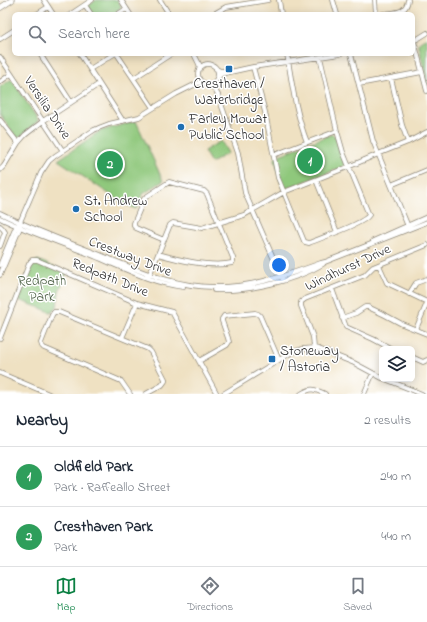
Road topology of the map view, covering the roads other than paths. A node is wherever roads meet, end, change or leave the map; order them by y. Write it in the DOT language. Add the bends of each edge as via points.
graph roads {
  1 [pos="12,0"];
  2 [pos="44,0"];
  3 [pos="92,0"];
  4 [pos="121,0"];
  5 [pos="160,0"];
  6 [pos="268,0"];
  7 [pos="278,0"];
  8 [pos="333,0"];
  9 [pos="376,0"];
  10 [pos="408,0"];
  11 [pos="85,5"];
  12 [pos="48,6"];
  13 [pos="0,8"];
  14 [pos="126,9"];
  15 [pos="40,12"];
  16 [pos="52,12"];
  17 [pos="74,12"];
  18 [pos="90,12"];
  19 [pos="121,12"];
  20 [pos="128,12"];
  21 [pos="168,12"];
  22 [pos="217,12"];
  23 [pos="281,12"];
  24 [pos="336,12"];
  25 [pos="376,12"];
  26 [pos="395,12"];
  27 [pos="12,31"];
  28 [pos="427,32"];
  29 [pos="0,39"];
  30 [pos="415,40"];
  31 [pos="415,48"];
  32 [pos="41,56"];
  33 [pos="81,56"];
  34 [pos="111,56"];
  35 [pos="119,56"];
  36 [pos="168,56"];
  37 [pos="196,56"];
  38 [pos="197,56"];
  39 [pos="287,56"];
  40 [pos="327,56"];
  41 [pos="352,56"];
  42 [pos="0,57"];
  43 [pos="320,57"];
  44 [pos="288,62"];
  45 [pos="206,65"];
  46 [pos="253,67"];
  47 [pos="200,69"];
  48 [pos="216,69"];
  49 [pos="90,70"];
  50 [pos="236,71"];
  51 [pos="422,72"];
  52 [pos="11,74"];
  53 [pos="199,77"];
  54 [pos="134,78"];
  55 [pos="391,78"];
  56 [pos="216,80"];
  57 [pos="0,82"];
  58 [pos="204,83"];
  59 [pos="99,84"];
  60 [pos="210,84"];
  61 [pos="359,84"];
  62 [pos="186,89"];
  63 [pos="427,91"];
  64 [pos="218,95"];
  65 [pos="71,102"];
  66 [pos="153,108"];
  67 [pos="43,121"];
  68 [pos="123,121"];
  69 [pos="1,123"];
  70 [pos="337,131"];
  71 [pos="427,132"];
  72 [pos="307,142"];
  73 [pos="408,142"];
  74 [pos="18,143"];
  75 [pos="63,151"];
  76 [pos="378,154"];
  77 [pos="274,156"];
  78 [pos="348,167"];
  79 [pos="0,170"];
  80 [pos="427,170"];
  81 [pos="316,180"];
  82 [pos="391,185"];
  83 [pos="284,192"];
  84 [pos="252,210"];
  85 [pos="0,213"];
  86 [pos="427,217"];
  87 [pos="0,218"];
  88 [pos="427,222"];
  89 [pos="219,223"];
  90 [pos="19,225"];
  91 [pos="0,226"];
  92 [pos="408,227"];
  93 [pos="337,232"];
  94 [pos="164,240"];
  95 [pos="427,245"];
  96 [pos="0,246"];
  97 [pos="158,254"];
  98 [pos="0,265"];
  99 [pos="379,265"];
  100 [pos="0,275"];
  101 [pos="149,277"];
  102 [pos="282,278"];
  103 [pos="427,279"];
  104 [pos="332,289"];
  105 [pos="409,294"];
  106 [pos="136,303"];
  107 [pos="427,303"];
  108 [pos="342,318"];
  109 [pos="416,329"];
  110 [pos="427,334"];
  111 [pos="0,338"];
  112 [pos="122,338"];
  113 [pos="387,346"];
  114 [pos="314,348"];
  115 [pos="415,359"];
  116 [pos="279,360"];
  117 [pos="427,360"];
  118 [pos="199,361"];
  119 [pos="0,373"];
  120 [pos="372,373"];
  121 [pos="379,376"];
  122 [pos="392,382"];
  123 [pos="49,394"];
  124 [pos="130,394"];
  125 [pos="146,394"];
  126 [pos="217,394"];
  127 [pos="223,394"];
  128 [pos="301,394"];
  129 [pos="325,394"];
  130 [pos="364,394"];
  131 [pos="422,394"];
  1 -- 13 [label="main road"];
  2 -- 12 [label="street"];
  3 -- 11 [label="street"];
  4 -- 14 [label="street"];
  5 -- 21 [label="street"];
  6 -- 22 [label="street" via="226,7"];
  7 -- 23 [label="street"];
  8 -- 24 [label="street"];
  9 -- 25 [label="street"];
  10 -- 26 [label="street" via="404,10"];
  11 -- 17 [label="street"];
  11 -- 18 [label="street"];
  12 -- 15 [label="street"];
  12 -- 16 [label="street"];
  14 -- 19 [label="street"];
  14 -- 20 [label="street"];
  27 -- 29 [label="street"];
  28 -- 30 [label="street"];
  31 -- 51 [label="street"];
  32 -- 65 [label="street"];
  33 -- 49 [label="street"];
  34 -- 49 [label="street"];
  35 -- 54 [label="street"];
  36 -- 54 [label="street"];
  37 -- 47 [label="street"];
  38 -- 45 [label="street"];
  39 -- 44 [label="street"];
  40 -- 43 [label="street"];
  41 -- 61 [label="street"];
  42 -- 52 [label="street, Versilia Drive"];
  43 -- 44 [label="street"];
  43 -- 70 [label="street"];
  44 -- 46 [label="street"];
  44 -- 72 [label="street" via="298,116"];
  45 -- 47 [label="street"];
  45 -- 48 [label="street" via="212,65"];
  46 -- 50 [label="street"];
  46 -- 77 [label="street"];
  47 -- 53 [label="street"];
  48 -- 50 [label="street"];
  48 -- 56 [label="street"];
  49 -- 59 [label="street"];
  50 -- 56 [label="street" via="221,74"];
  51 -- 55 [label="street"];
  51 -- 63 [label="street"];
  52 -- 57 [label="street"];
  52 -- 67 [label="street, Versilia Drive"];
  53 -- 58 [label="street"];
  53 -- 62 [label="street"];
  54 -- 66 [label="street"];
  55 -- 61 [label="street"];
  55 -- 73 [label="street"];
  56 -- 60 [label="street"];
  56 -- 64 [label="street"];
  58 -- 60 [label="street"];
  58 -- 62 [label="street"];
  59 -- 65 [label="street"];
  59 -- 68 [label="street"];
  60 -- 64 [label="street"];
  61 -- 76 [label="street"];
  62 -- 66 [label="street"];
  64 -- 84 [label="street" via="238,153 244,189"];
  65 -- 67 [label="street"];
  66 -- 68 [label="street" via="139,117"];
  67 -- 74 [label="street"];
  67 -- 75 [label="street, Versilia Drive"];
  68 -- 75 [label="street" via="101,127"];
  69 -- 74 [label="street"];
  70 -- 72 [label="street"];
  70 -- 78 [label="street"];
  71 -- 73 [label="street"];
  72 -- 77 [label="street"];
  73 -- 76 [label="street"];
  74 -- 79 [label="street"];
  75 -- 90 [label="street" via="49,161 41,173"];
  76 -- 78 [label="street"];
  76 -- 82 [label="street"];
  77 -- 83 [label="street" via="278,178"];
  78 -- 81 [label="street"];
  78 -- 93 [label="street" via="369,215 358,224"];
  80 -- 82 [label="street"];
  81 -- 83 [label="street"];
  81 -- 93 [label="street"];
  82 -- 92 [label="street"];
  83 -- 84 [label="street"];
  83 -- 93 [label="street" via="305,242"];
  84 -- 89 [label="street"];
  84 -- 102 [label="street"];
  85 -- 90 [label="street, Crestway Drive"];
  86 -- 92 [label="street, Crestway Drive"];
  87 -- 90 [label="street, Crestway Drive"];
  88 -- 92 [label="street, Crestway Drive"];
  89 -- 94 [label="street" via="202,228 173,223 170,224"];
  89 -- 94 [label="street" via="206,192 169,182 144,199 134,223 136,228"];
  89 -- 97 [label="street" via="233,258 232,263 184,261"];
  90 -- 98 [label="street"];
  90 -- 100 [label="street"];
  90 -- 101 [label="street, Crestway Drive"];
  91 -- 96 [label="street" via="5,232"];
  92 -- 102 [label="street, Crestway Drive"];
  94 -- 97 [label="street"];
  95 -- 99 [label="street, Windhurst Drive"];
  97 -- 101 [label="street"];
  99 -- 104 [label="street, Windhurst Drive" via="365,275"];
  99 -- 105 [label="street" via="387,283"];
  101 -- 102 [label="street, Crestway Drive" via="185,285 217,288"];
  103 -- 105 [label="street" via="416,283"];
  104 -- 108 [label="street"];
  104 -- 114 [label="street, Windhurst Drive" via="301,302 313,337"];
  105 -- 107 [label="street"];
  106 -- 111 [label="street, Redpath Drive" via="32,260"];
  106 -- 112 [label="street"];
  106 -- 118 [label="street, Redpath Drive" via="172,312"];
  107 -- 109 [label="street"];
  108 -- 109 [label="street" via="368,307"];
  108 -- 113 [label="street" via="346,327"];
  109 -- 110 [label="street"];
  112 -- 124 [label="street" via="54,312 41,343 44,348 121,381"];
  112 -- 125 [label="street" via="148,349 165,379 162,385"];
  114 -- 116 [label="street" via="296,351"];
  114 -- 120 [label="street" via="354,363"];
  115 -- 117 [label="street" via="423,362"];
  116 -- 118 [label="street" via="260,316 255,313 224,316 222,321 229,342"];
  116 -- 127 [label="street"];
  118 -- 126 [label="street, Redpath Drive"];
  119 -- 123 [label="street"];
  120 -- 121 [label="street"];
  120 -- 130 [label="street"];
  122 -- 131 [label="street"];
  128 -- 129 [label="street" via="312,389"];
}
